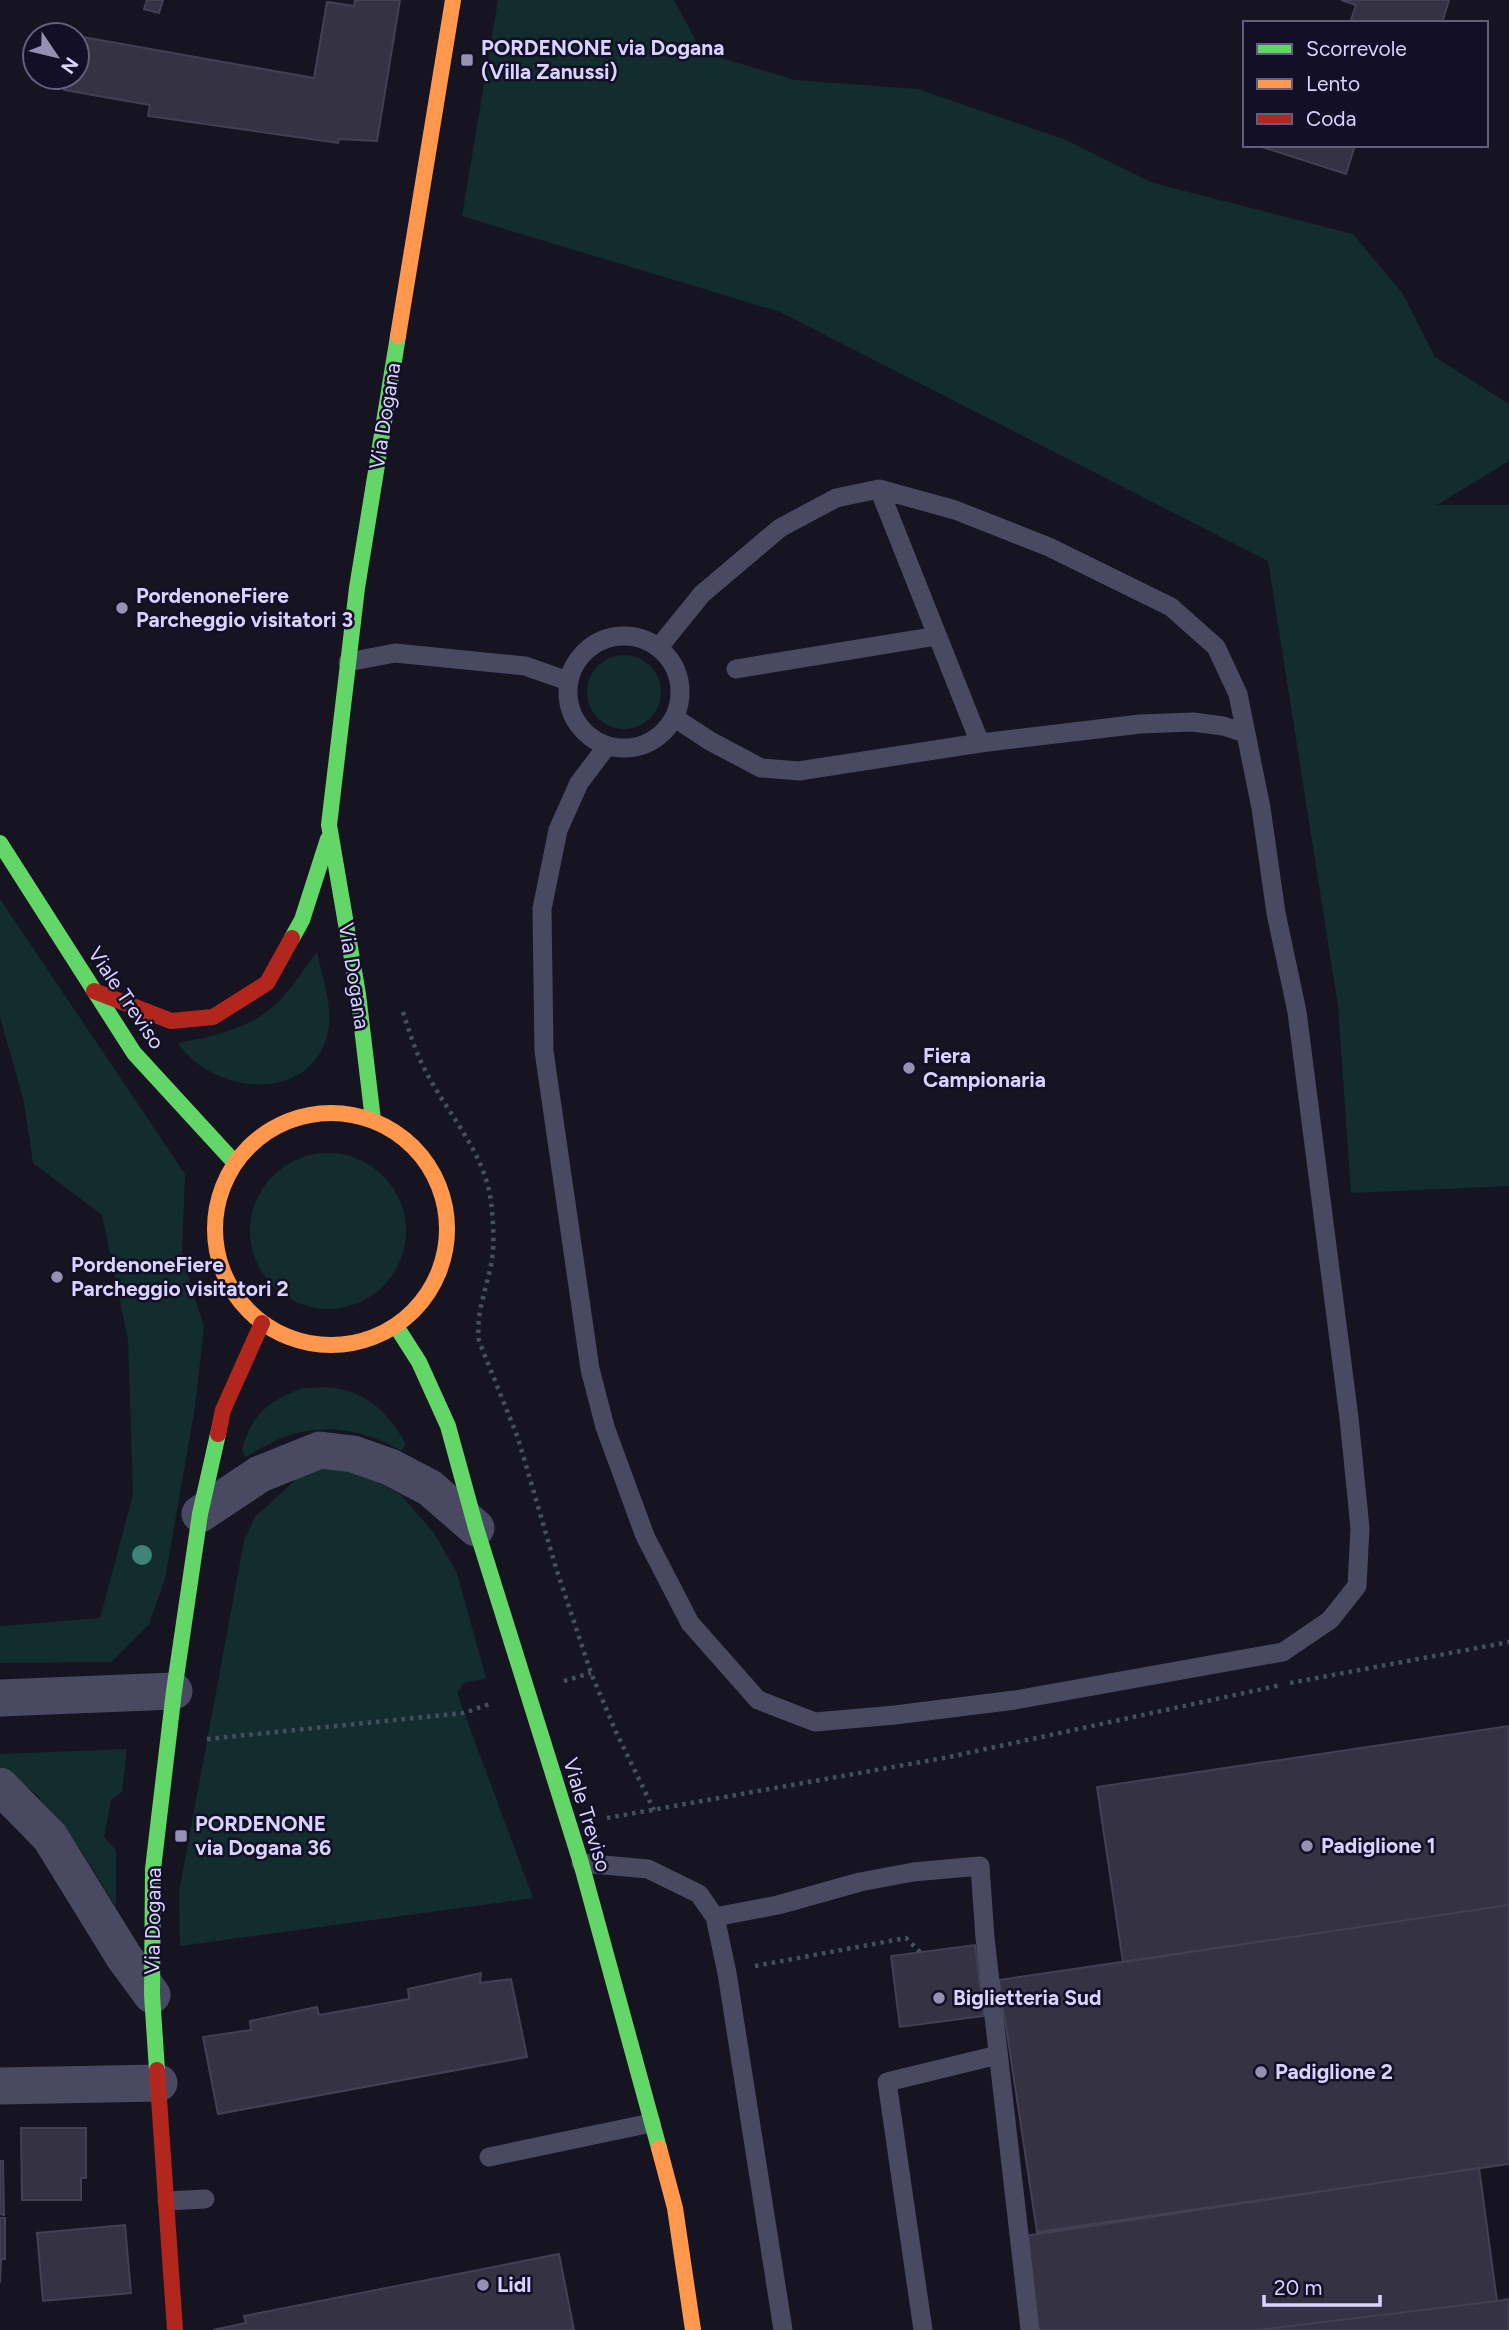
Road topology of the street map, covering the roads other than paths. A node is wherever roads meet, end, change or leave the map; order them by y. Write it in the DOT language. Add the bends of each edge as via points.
graph roads {
  1 [pos="453,0"];
  2 [pos="879,489"];
  3 [pos="937,636"];
  4 [pos="659,647"];
  5 [pos="348,662"];
  6 [pos="736,669"];
  7 [pos="568,681"];
  8 [pos="675,718"];
  9 [pos="1245,733"];
  10 [pos="980,743"];
  11 [pos="607,746"];
  12 [pos="330,833"];
  13 [pos="0,843"];
  14 [pos="94,991"];
  15 [pos="373,1120"];
  16 [pos="235,1163"];
  17 [pos="262,1323"];
  18 [pos="396,1326"];
  19 [pos="200,1514"];
  20 [pos="476,1528"];
  21 [pos="174,1691"];
  22 [pos="0,1698"];
  23 [pos="0,1786"];
  24 [pos="581,1863"];
  25 [pos="715,1917"];
  26 [pos="152,1994"];
  27 [pos="998,2055"];
  28 [pos="159,2083"];
  29 [pos="0,2086"];
  30 [pos="651,2123"];
  31 [pos="489,2157"];
  32 [pos="205,2199"];
  33 [pos="167,2201"];
  34 [pos="169,2329"];
  35 [pos="693,2330"];
  36 [pos="783,2330"];
  37 [pos="923,2330"];
  38 [pos="1030,2330"];
  1 -- 5 [label="street, Via Dogana"];
  2 -- 3 [label="lane"];
  2 -- 4 [label="lane" via="836,498 780,528 702,594"];
  2 -- 9 [label="lane" via="955,510 1049,547 1171,607 1216,647 1238,694"];
  3 -- 6 [label="lane"];
  3 -- 10 [label="lane"];
  4 -- 7 [label="lane" via="629,635 612,636 584,652"];
  4 -- 8 [label="lane" via="673,662 680,680"];
  5 -- 7 [label="lane" via="395,653 525,666"];
  5 -- 12 [label="street, Via Dogana"];
  7 -- 11 [label="lane" via="572,714 580,728"];
  8 -- 10 [label="lane" via="761,768 799,771"];
  8 -- 11 [label="lane" via="663,734 646,744 627,749"];
  9 -- 10 [label="lane" via="1193,722 1140,724"];
  9 -- 11 [label="lane" via="1297,1012 1349,1418 1360,1528 1357,1586 1330,1620 1283,1652 1015,1700 816,1722 758,1700 690,1623 645,1536 605,1427 590,1369 544,1051 541,909 558,830 579,783"];
  12 -- 14 [label="street, Via Dogana" via="302,920 267,983 213,1017 171,1021"];
  12 -- 15 [label="street, Via Dogana"];
  13 -- 14 [label="street, Viale Treviso"];
  14 -- 16 [label="street, Viale Treviso" via="134,1053"];
  15 -- 16 [label="street" via="335,1112 297,1117 262,1135"];
  15 -- 18 [label="street" via="404,1138 421,1156 444,1198 447,1234 440,1269 423,1301"];
  16 -- 17 [label="street" via="219,1195 214,1231 220,1266 236,1298"];
  17 -- 18 [label="street" via="293,1340 328,1346 364,1341"];
  17 -- 19 [label="street, Via Dogana" via="223,1410"];
  18 -- 20 [label="street, Viale Treviso" via="419,1362 448,1426"];
  19 -- 20 [label="street" via="260,1474 320,1450 353,1454 390,1467 430,1488"];
  19 -- 21 [label="street, Via Dogana"];
  20 -- 24 [label="street, Viale Treviso"];
  21 -- 22 [label="street"];
  21 -- 26 [label="street, Via Dogana" via="153,1869"];
  23 -- 26 [label="street" via="50,1837"];
  24 -- 25 [label="lane" via="648,1869 698,1894"];
  24 -- 30 [label="street, Viale Treviso"];
  25 -- 27 [label="lane" via="860,1882 980,1866"];
  25 -- 36 [label="lane"];
  26 -- 28 [label="street, Via Dogana"];
  27 -- 37 [label="lane" via="887,2082"];
  27 -- 38 [label="lane"];
  28 -- 29 [label="street"];
  28 -- 33 [label="street, Via Dogana"];
  30 -- 31 [label="lane"];
  30 -- 35 [label="street, Viale Treviso" via="675,2208"];
  32 -- 33 [label="lane"];
  33 -- 34 [label="street, Via Dogana"];
}
